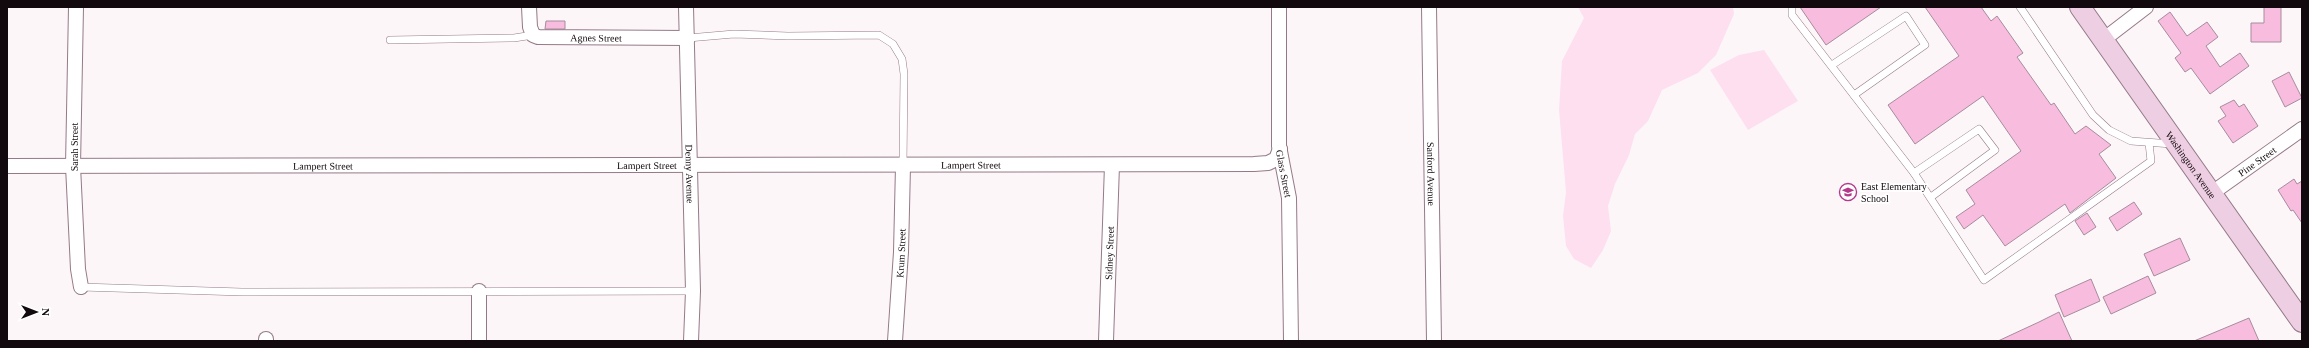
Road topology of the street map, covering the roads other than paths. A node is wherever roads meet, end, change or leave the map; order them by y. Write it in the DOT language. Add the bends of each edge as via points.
graph roads {
  1 [pos="76,7"];
  2 [pos="530,7"];
  3 [pos="686,7"];
  4 [pos="1279,7"];
  5 [pos="1429,7"];
  6 [pos="1792,7"];
  7 [pos="2020,7"];
  8 [pos="2080,7"];
  9 [pos="2146,7"];
  10 [pos="533,34"];
  11 [pos="688,38"];
  12 [pos="390,40"];
  13 [pos="2104,40"];
  14 [pos="1832,65"];
  15 [pos="1854,95"];
  16 [pos="2302,129"];
  17 [pos="2149,143"];
  18 [pos="2177,144"];
  19 [pos="1280,149"];
  20 [pos="690,164"];
  21 [pos="1112,165"];
  22 [pos="7,166"];
  23 [pos="73,166"];
  24 [pos="903,166"];
  25 [pos="1914,173"];
  26 [pos="2212,193"];
  27 [pos="1930,197"];
  28 [pos="81,286"];
  29 [pos="693,291"];
  30 [pos="479,292"];
  31 [pos="2302,322"];
  32 [pos="479,341"];
  33 [pos="691,341"];
  34 [pos="895,341"];
  35 [pos="1106,341"];
  36 [pos="1291,341"];
  37 [pos="1434,341"];
  1 -- 23 [label="street, Sarah Street"];
  2 -- 10 [label="street" via="530,27"];
  3 -- 11 [label="street, Denny Avenue"];
  4 -- 19 [label="street, Glass Street"];
  5 -- 37 [label="street, Sanford Avenue"];
  6 -- 14 [label="lane" via="1792,15"];
  7 -- 17 [label="lane" via="2093,115 2109,130 2131,141"];
  8 -- 13 [label="main road, Washington Avenue"];
  9 -- 13 [label="street"];
  10 -- 11 [label="street, Agnes Street" via="570,38"];
  10 -- 12 [label="lane" via="514,38"];
  11 -- 20 [label="street, Denny Avenue"];
  11 -- 24 [label="lane" via="734,34 879,35 893,44 902,59"];
  13 -- 18 [label="main road, Washington Avenue"];
  14 -- 15 [label="lane"];
  14 -- 15 [label="lane" via="1906,16 1925,46"];
  15 -- 25 [label="lane"];
  16 -- 26 [label="street, Pine Street"];
  17 -- 18 [label="lane"];
  17 -- 27 [label="lane" via="2151,161 1984,280"];
  18 -- 26 [label="main road, Washington Avenue"];
  19 -- 21 [label="street, Lampert Street" via="1276,159 1268,163"];
  19 -- 36 [label="street, Glass Street" via="1288,198"];
  20 -- 23 [label="street, Lampert Street"];
  20 -- 24 [label="street, Lampert Street"];
  20 -- 29 [label="street, Denny Avenue"];
  21 -- 24 [label="street, Lampert Street"];
  21 -- 35 [label="street, Sidney Street"];
  22 -- 23 [label="street, Lampert Street"];
  23 -- 28 [label="street, Sarah Street"];
  24 -- 34 [label="street, Krum Street"];
  25 -- 27 [label="lane"];
  25 -- 27 [label="lane" via="1979,129 1995,150"];
  26 -- 31 [label="main road, Washington Avenue"];
  28 -- 30 [label="lane" via="242,292"];
  29 -- 30 [label="lane"];
  29 -- 33 [label="street, Denny Avenue"];
  30 -- 32 [label="street"];
}
